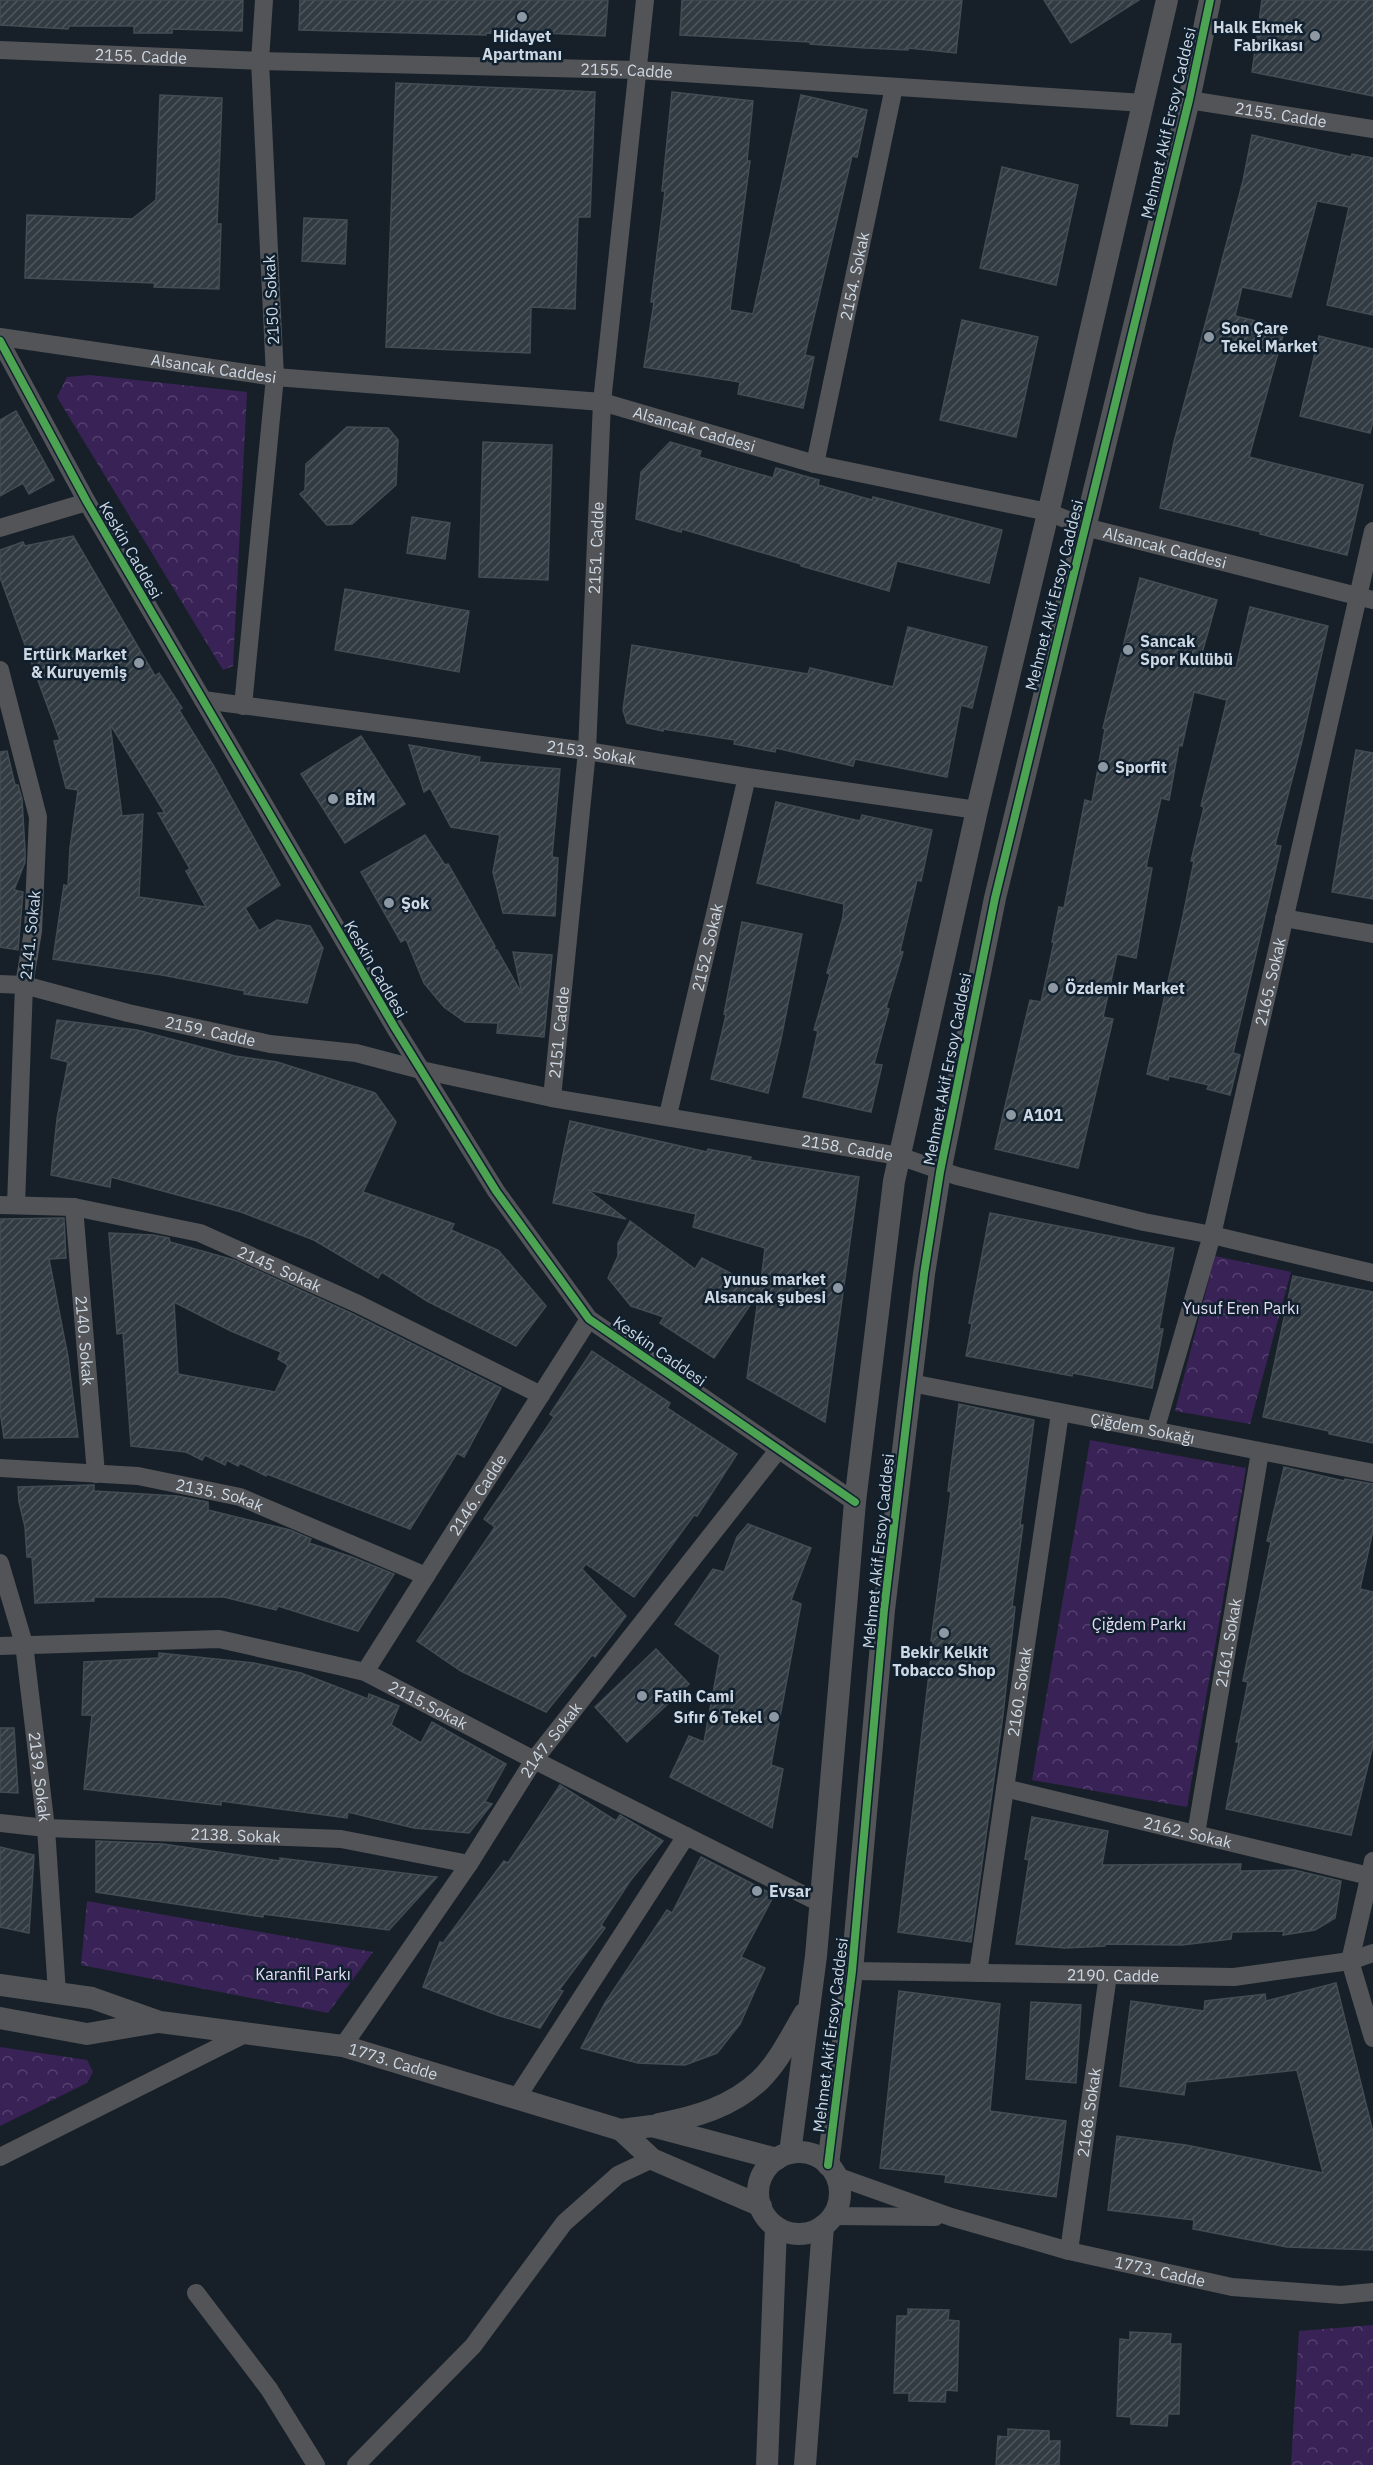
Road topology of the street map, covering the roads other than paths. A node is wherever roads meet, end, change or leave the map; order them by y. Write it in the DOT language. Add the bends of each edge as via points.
graph roads {
  1 [pos="264,0"];
  2 [pos="645,0"];
  3 [pos="1167,0"];
  4 [pos="1210,0"];
  5 [pos="0,50"];
  6 [pos="260,61"];
  7 [pos="637,70"];
  8 [pos="894,87"];
  9 [pos="1189,99"];
  10 [pos="1144,103"];
  11 [pos="1373,129"];
  12 [pos="0,339"];
  13 [pos="275,377"];
  14 [pos="602,402"];
  15 [pos="815,464"];
  16 [pos="87,502"];
  17 [pos="1048,512"];
  18 [pos="1085,527"];
  19 [pos="0,528"];
  20 [pos="1373,531"];
  21 [pos="1366,598"];
  22 [pos="0,670"];
  23 [pos="203,700"];
  24 [pos="243,706"];
  25 [pos="587,751"];
  26 [pos="747,777"];
  27 [pos="977,810"];
  28 [pos="1284,918"];
  29 [pos="1373,934"];
  30 [pos="0,984"];
  31 [pos="24,985"];
  32 [pos="421,1070"];
  33 [pos="552,1098"];
  34 [pos="668,1115"];
  35 [pos="899,1156"];
  36 [pos="939,1172"];
  37 [pos="8,1205"];
  38 [pos="74,1207"];
  39 [pos="1212,1234"];
  40 [pos="1373,1273"];
  41 [pos="589,1319"];
  42 [pos="911,1383"];
  43 [pos="541,1395"];
  44 [pos="1060,1413"];
  45 [pos="1155,1431"];
  46 [pos="779,1449"];
  47 [pos="1260,1452"];
  48 [pos="0,1468"];
  49 [pos="1373,1473"];
  50 [pos="96,1474"];
  51 [pos="855,1502"];
  52 [pos="0,1563"];
  53 [pos="426,1576"];
  54 [pos="24,1644"];
  55 [pos="0,1646"];
  56 [pos="365,1672"];
  57 [pos="534,1760"];
  58 [pos="1005,1788"];
  59 [pos="0,1823"];
  60 [pos="46,1828"];
  61 [pos="1196,1834"];
  62 [pos="686,1836"];
  63 [pos="469,1864"];
  64 [pos="1371,1869"];
  65 [pos="820,1903"];
  66 [pos="1373,1953"];
  67 [pos="1350,1961"];
  68 [pos="852,1971"];
  69 [pos="978,1973"];
  70 [pos="1108,1975"];
  71 [pos="0,1985"];
  72 [pos="57,1993"];
  73 [pos="809,2005"];
  74 [pos="0,2018"];
  75 [pos="160,2022"];
  76 [pos="245,2034"];
  77 [pos="1373,2038"];
  78 [pos="343,2046"];
  79 [pos="516,2099"];
  80 [pos="652,2126"];
  81 [pos="621,2130"];
  82 [pos="784,2156"];
  83 [pos="0,2157"];
  84 [pos="652,2159"];
  85 [pos="832,2170"];
  86 [pos="760,2206"];
  87 [pos="951,2217"];
  88 [pos="828,2221"];
  89 [pos="776,2227"];
  90 [pos="1069,2251"];
  91 [pos="1373,2292"];
  92 [pos="196,2294"];
  93 [pos="316,2465"];
  94 [pos="356,2465"];
  95 [pos="767,2465"];
  96 [pos="805,2465"];
  1 -- 6 [label="street, 2150. Sokak"];
  2 -- 7 [label="street, 2151. Cadde"];
  3 -- 10 [label="street, Mehmet Akif Ersoy Caddesi"];
  4 -- 9 [label="street, Mehmet Akif Ersoy Caddesi"];
  5 -- 6 [label="street, 2155. Cadde"];
  6 -- 7 [label="street, 2155. Cadde"];
  6 -- 13 [label="street, 2150. Sokak"];
  7 -- 8 [label="street, 2155. Cadde"];
  7 -- 14 [label="street, 2151. Cadde"];
  8 -- 10 [label="street, 2155. Cadde"];
  8 -- 15 [label="street, 2154. Sokak"];
  9 -- 11 [label="street, 2155. Cadde"];
  9 -- 18 [label="street, Mehmet Akif Ersoy Caddesi"];
  10 -- 17 [label="street, Mehmet Akif Ersoy Caddesi"];
  12 -- 13 [label="street, Alsancak Caddesi"];
  12 -- 16 [label="street, Keskin Caddesi"];
  13 -- 14 [label="street, Alsancak Caddesi"];
  13 -- 24 [label="street, 2150. Sokak"];
  14 -- 15 [label="street, Alsancak Caddesi"];
  14 -- 25 [label="street, 2151. Cadde"];
  15 -- 17 [label="street, Alsancak Caddesi"];
  16 -- 19 [label="street"];
  16 -- 23 [label="street, Keskin Caddesi"];
  17 -- 18 [label="street, Alsancak Caddesi"];
  17 -- 27 [label="street, Mehmet Akif Ersoy Caddesi"];
  18 -- 21 [label="street, Alsancak Caddesi"];
  18 -- 36 [label="street, Mehmet Akif Ersoy Caddesi" via="995,898"];
  20 -- 21 [label="street, 2165. Sokak"];
  21 -- 28 [label="street, 2165. Sokak"];
  22 -- 31 [label="street, 2141. Sokak" via="39,817 33,931"];
  23 -- 24 [label="street, 2153. Sokak"];
  23 -- 32 [label="street, Keskin Caddesi"];
  24 -- 25 [label="street, 2153. Sokak"];
  25 -- 26 [label="street, 2153. Sokak"];
  25 -- 33 [label="street, 2151. Cadde"];
  26 -- 27 [label="street, 2153. Sokak"];
  26 -- 34 [label="street, 2152. Sokak"];
  27 -- 35 [label="street, Mehmet Akif Ersoy Caddesi"];
  28 -- 29 [label="street"];
  28 -- 39 [label="street, 2165. Sokak"];
  30 -- 31 [label="street, 2159. Cadde"];
  31 -- 32 [label="street, 2159. Cadde" via="259,1042 356,1053"];
  31 -- 37 [label="street, 2141. Sokak"];
  32 -- 33 [label="street, 2158. Cadde"];
  32 -- 41 [label="street, Keskin Caddesi" via="496,1191"];
  33 -- 34 [label="street, 2158. Cadde"];
  34 -- 35 [label="street, 2158. Cadde"];
  35 -- 36 [label="street, 2158. Cadde"];
  35 -- 51 [label="street, Mehmet Akif Ersoy Caddesi"];
  36 -- 39 [label="street, 2158. Cadde" via="1144,1222"];
  36 -- 42 [label="street, Mehmet Akif Ersoy Caddesi"];
  37 -- 38 [label="street, 2145. Sokak"];
  38 -- 43 [label="street, 2145. Sokak" via="200,1233 358,1304"];
  38 -- 50 [label="street, 2140. Sokak"];
  39 -- 40 [label="street, 2158. Cadde"];
  39 -- 45 [label="street, 2165. Sokak"];
  41 -- 43 [label="street, 2146. Cadde"];
  41 -- 46 [label="street, Keskin Caddesi"];
  42 -- 44 [label="street, Çiğdem Sokağı"];
  42 -- 68 [label="street, Mehmet Akif Ersoy Caddesi" via="884,1610"];
  43 -- 53 [label="street, 2146. Cadde"];
  44 -- 45 [label="street, Çiğdem Sokağı"];
  44 -- 58 [label="street, 2160. Sokak"];
  45 -- 47 [label="street, Çiğdem Sokağı"];
  46 -- 51 [label="street, Keskin Caddesi"];
  46 -- 57 [label="street, 2147. Sokak"];
  47 -- 49 [label="street, Çiğdem Sokağı"];
  47 -- 61 [label="street, 2161. Sokak"];
  48 -- 50 [label="street, 2135. Sokak"];
  50 -- 53 [label="street, 2135. Sokak" via="138,1476 240,1497"];
  51 -- 65 [label="street, Mehmet Akif Ersoy Caddesi"];
  52 -- 54 [label="street, 2139. Sokak"];
  53 -- 56 [label="street, 2146. Cadde"];
  54 -- 55 [label="street, 2115.Sokak"];
  54 -- 56 [label="street, 2115.Sokak" via="219,1639"];
  54 -- 60 [label="street, 2139. Sokak"];
  56 -- 57 [label="street, 2115.Sokak"];
  57 -- 62 [label="street, 2115.Sokak"];
  57 -- 63 [label="street, 2147. Sokak"];
  58 -- 61 [label="street, 2162. Sokak"];
  58 -- 69 [label="street, 2160. Sokak"];
  59 -- 60 [label="street, 2138. Sokak"];
  60 -- 63 [label="street, 2138. Sokak" via="341,1839"];
  60 -- 72 [label="street, 2139. Sokak"];
  61 -- 64 [label="street, 2162. Sokak"];
  62 -- 65 [label="street, 2115.Sokak"];
  62 -- 79 [label="street"];
  63 -- 78 [label="street, 2147. Sokak"];
  64 -- 67 [label="street"];
  65 -- 73 [label="street, Mehmet Akif Ersoy Caddesi"];
  66 -- 67 [label="street, 2190. Cadde"];
  67 -- 70 [label="street, 2190. Cadde" via="1234,1977"];
  67 -- 77 [label="street"];
  68 -- 69 [label="street, 2190. Cadde"];
  68 -- 85 [label="street, Mehmet Akif Ersoy Caddesi"];
  69 -- 70 [label="street, 2190. Cadde"];
  70 -- 90 [label="street, 2168. Sokak"];
  71 -- 72 [label="street, 1773. Cadde"];
  72 -- 75 [label="street, 1773. Cadde" via="92,1998"];
  73 -- 80 [label="street" via="760,2080 726,2104 690,2118"];
  73 -- 82 [label="street, Mehmet Akif Ersoy Caddesi"];
  74 -- 75 [label="street, 1773. Cadde" via="87,2034"];
  75 -- 76 [label="street, 1773. Cadde"];
  76 -- 78 [label="street, 1773. Cadde"];
  76 -- 83 [label="street"];
  78 -- 79 [label="street, 1773. Cadde"];
  79 -- 81 [label="street, 1773. Cadde"];
  80 -- 81 [label="street, 1773. Cadde"];
  80 -- 82 [label="street, 1773. Cadde"];
  81 -- 84 [label="street, 1773. Cadde"];
  82 -- 85 [label="street" via="817,2156"];
  82 -- 86 [label="street" via="767,2168 760,2180"];
  84 -- 86 [label="street, 1773. Cadde"];
  84 -- 94 [label="street" via="618,2175 564,2223 473,2346"];
  85 -- 87 [label="street"];
  85 -- 88 [label="street" via="840,2190 839,2203"];
  86 -- 89 [label="street"];
  87 -- 88 [label="street"];
  87 -- 90 [label="street, 1773. Cadde"];
  88 -- 89 [label="street" via="814,2232 801,2234"];
  88 -- 96 [label="street"];
  89 -- 95 [label="street"];
  90 -- 91 [label="street, 1773. Cadde" via="1232,2287 1341,2295"];
  92 -- 93 [label="street" via="269,2389"];
}
